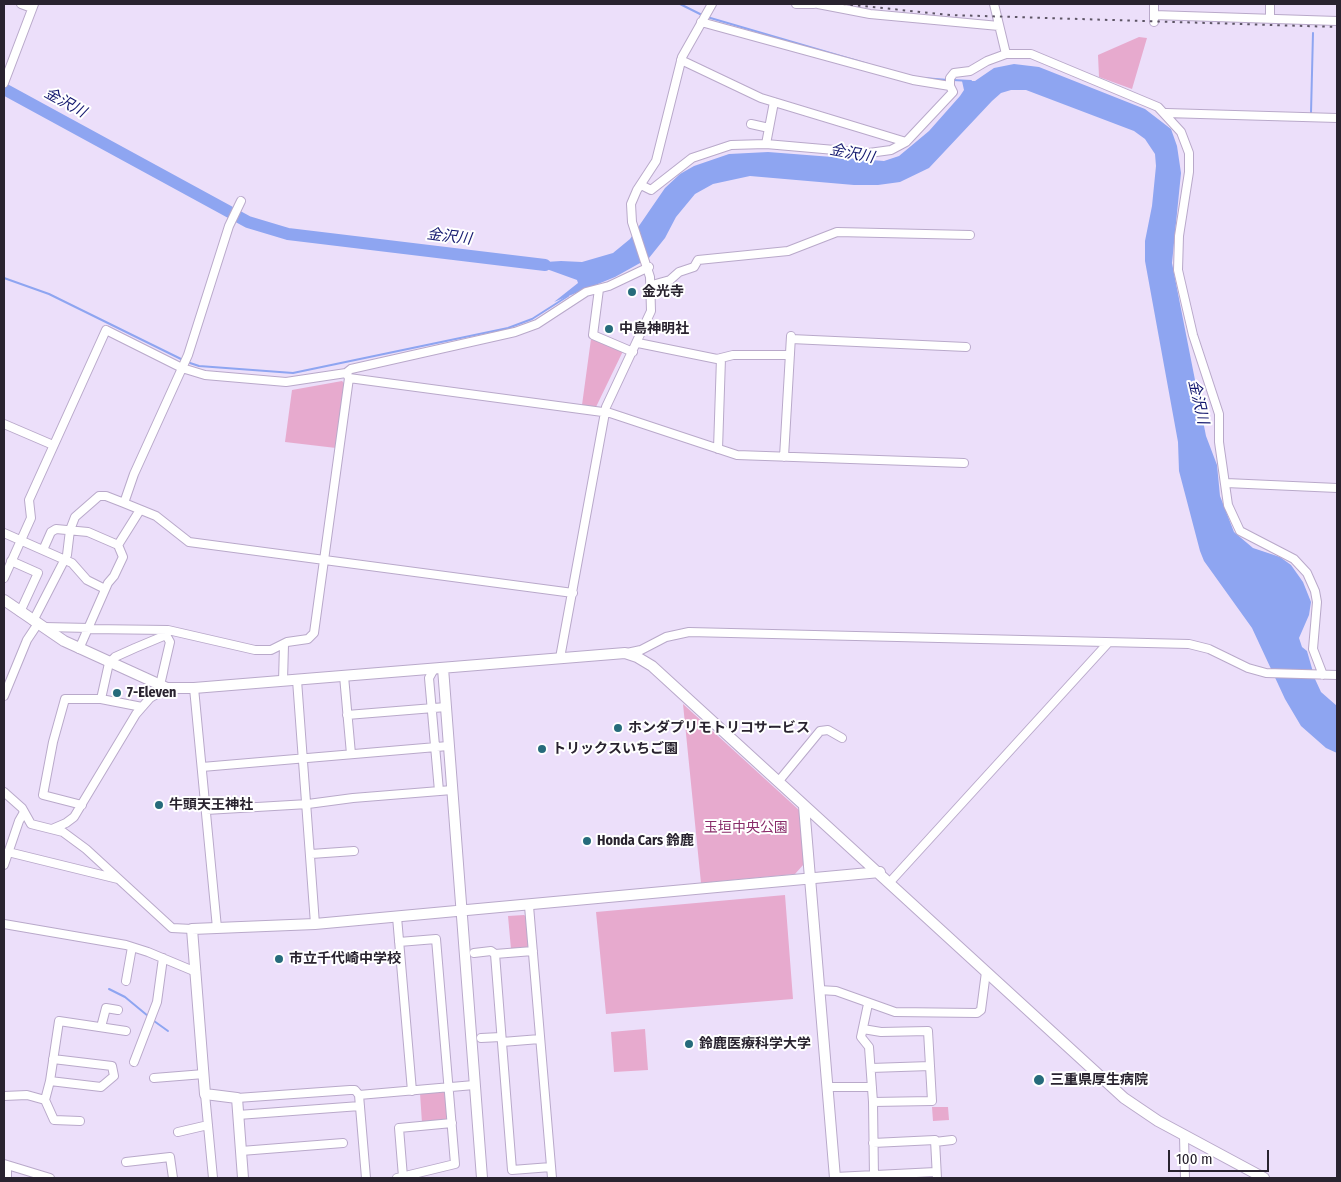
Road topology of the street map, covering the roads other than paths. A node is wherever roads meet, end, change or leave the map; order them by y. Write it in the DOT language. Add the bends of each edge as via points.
graph roads {
  1 [pos="21,4"];
  2 [pos="712,4"];
  3 [pos="796,4"];
  4 [pos="816,4"];
  5 [pos="994,4"];
  6 [pos="1154,4"];
  7 [pos="1270,4"];
  8 [pos="33,6"];
  9 [pos="703,18"];
  10 [pos="1270,19"];
  11 [pos="1337,21"];
  12 [pos="999,26"];
  13 [pos="1006,54"];
  14 [pos="682,60"];
  15 [pos="6,80"];
  16 [pos="950,82"];
  17 [pos="774,102"];
  18 [pos="1166,113"];
  19 [pos="1337,118"];
  20 [pos="751,124"];
  21 [pos="769,128"];
  22 [pos="906,142"];
  23 [pos="766,144"];
  24 [pos="640,184"];
  25 [pos="242,201"];
  26 [pos="970,235"];
  27 [pos="648,267"];
  28 [pos="652,285"];
  29 [pos="599,289"];
  30 [pos="638,343"];
  31 [pos="966,347"];
  32 [pos="632,352"];
  33 [pos="790,355"];
  34 [pos="721,358"];
  35 [pos="182,368"];
  36 [pos="347,376"];
  37 [pos="605,413"];
  38 [pos="4,424"];
  39 [pos="53,445"];
  40 [pos="718,449"];
  41 [pos="784,457"];
  42 [pos="964,463"];
  43 [pos="1226,484"];
  44 [pos="1337,488"];
  45 [pos="124,503"];
  46 [pos="140,510"];
  47 [pos="70,530"];
  48 [pos="4,533"];
  49 [pos="21,540"];
  50 [pos="118,545"];
  51 [pos="43,550"];
  52 [pos="64,560"];
  53 [pos="324,560"];
  54 [pos="11,561"];
  55 [pos="4,578"];
  56 [pos="105,589"];
  57 [pos="573,593"];
  58 [pos="4,600"];
  59 [pos="20,612"];
  60 [pos="38,624"];
  61 [pos="89,628"];
  62 [pos="167,633"];
  63 [pos="1108,642"];
  64 [pos="284,645"];
  65 [pos="79,649"];
  66 [pos="625,653"];
  67 [pos="560,658"];
  68 [pos="109,663"];
  69 [pos="439,668"];
  70 [pos="1321,675"];
  71 [pos="1337,675"];
  72 [pos="344,676"];
  73 [pos="297,680"];
  74 [pos="283,681"];
  75 [pos="163,686"];
  76 [pos="194,688"];
  77 [pos="4,696"];
  78 [pos="101,699"];
  79 [pos="142,707"];
  80 [pos="446,707"];
  81 [pos="432,708"];
  82 [pos="347,716"];
  83 [pos="842,738"];
  84 [pos="448,746"];
  85 [pos="435,747"];
  86 [pos="351,754"];
  87 [pos="304,758"];
  88 [pos="202,767"];
  89 [pos="778,782"];
  90 [pos="452,790"];
  91 [pos="4,792"];
  92 [pos="439,792"];
  93 [pos="308,804"];
  94 [pos="82,805"];
  95 [pos="804,806"];
  96 [pos="206,810"];
  97 [pos="24,814"];
  98 [pos="50,829"];
  99 [pos="354,851"];
  100 [pos="8,852"];
  101 [pos="311,854"];
  102 [pos="4,865"];
  103 [pos="880,872"];
  104 [pos="810,878"];
  105 [pos="120,879"];
  106 [pos="890,882"];
  107 [pos="529,906"];
  108 [pos="463,912"];
  109 [pos="397,917"];
  110 [pos="4,924"];
  111 [pos="316,924"];
  112 [pos="217,928"];
  113 [pos="192,930"];
  114 [pos="399,942"];
  115 [pos="132,947"];
  116 [pos="533,951"];
  117 [pos="474,953"];
  118 [pos="495,954"];
  119 [pos="163,958"];
  120 [pos="196,972"];
  121 [pos="986,972"];
  122 [pos="126,982"];
  123 [pos="819,990"];
  124 [pos="868,1004"];
  125 [pos="118,1010"];
  126 [pos="101,1027"];
  127 [pos="863,1029"];
  128 [pos="126,1031"];
  129 [pos="481,1038"];
  130 [pos="540,1039"];
  131 [pos="502,1040"];
  132 [pos="53,1059"];
  133 [pos="134,1062"];
  134 [pos="930,1066"];
  135 [pos="871,1068"];
  136 [pos="204,1074"];
  137 [pos="154,1078"];
  138 [pos="50,1081"];
  139 [pos="474,1085"];
  140 [pos="449,1087"];
  141 [pos="827,1087"];
  142 [pos="872,1087"];
  143 [pos="412,1091"];
  144 [pos="205,1094"];
  145 [pos="359,1095"];
  146 [pos="4,1096"];
  147 [pos="238,1098"];
  148 [pos="45,1100"];
  149 [pos="873,1102"];
  150 [pos="360,1106"];
  151 [pos="238,1116"];
  152 [pos="80,1121"];
  153 [pos="452,1123"];
  154 [pos="208,1125"];
  155 [pos="178,1132"];
  156 [pos="1184,1136"];
  157 [pos="952,1140"];
  158 [pos="935,1142"];
  159 [pos="343,1143"];
  160 [pos="873,1143"];
  161 [pos="241,1151"];
  162 [pos="126,1162"];
  163 [pos="5,1165"];
  164 [pos="551,1167"];
  165 [pos="936,1175"];
  166 [pos="874,1177"];
  167 [pos="7,1178"];
  168 [pos="50,1178"];
  169 [pos="173,1178"];
  170 [pos="213,1178"];
  171 [pos="243,1178"];
  172 [pos="366,1178"];
  173 [pos="400,1178"];
  174 [pos="482,1178"];
  175 [pos="552,1178"];
  176 [pos="835,1178"];
  177 [pos="1185,1178"];
  178 [pos="1264,1178"];
  1 -- 8 [label="street"];
  2 -- 9 [label="street"];
  3 -- 4 [label="street"];
  4 -- 12 [label="street" via="870,14"];
  5 -- 12 [label="street"];
  6 -- 10 [label="street" via="1154,18"];
  7 -- 10 [label="street"];
  8 -- 15 [label="street"];
  9 -- 14 [label="street"];
  9 -- 16 [label="street" via="912,80"];
  10 -- 11 [label="street"];
  12 -- 13 [label="street"];
  13 -- 16 [label="street" via="970,71 954,73"];
  13 -- 18 [label="street" via="1031,54 1149,101"];
  14 -- 17 [label="street"];
  14 -- 24 [label="street" via="656,162"];
  16 -- 22 [label="street" via="953,92"];
  17 -- 21 [label="street"];
  17 -- 22 [label="street"];
  18 -- 19 [label="street"];
  18 -- 43 [label="street" via="1181,132 1189,153 1178,236 1178,270 1202,368 1216,398"];
  20 -- 21 [label="street"];
  21 -- 23 [label="street"];
  22 -- 23 [label="street" via="877,153"];
  23 -- 24 [label="street" via="720,147 692,158 652,190"];
  24 -- 27 [label="street" via="631,204 632,222"];
  25 -- 35 [label="street" via="230,224"];
  26 -- 28 [label="street" via="837,232 788,252 698,260 694,267"];
  27 -- 28 [label="street"];
  27 -- 29 [label="street"];
  28 -- 30 [label="street" via="651,311"];
  29 -- 32 [label="street" via="593,335"];
  29 -- 36 [label="street" via="578,296 537,324 515,332 351,369"];
  30 -- 32 [label="street"];
  30 -- 34 [label="street"];
  31 -- 33 [label="street" via="791,338"];
  32 -- 37 [label="street"];
  33 -- 34 [label="street"];
  33 -- 41 [label="street"];
  34 -- 40 [label="street"];
  35 -- 36 [label="street" via="205,376 275,382"];
  35 -- 39 [label="street" via="106,330"];
  35 -- 45 [label="street"];
  36 -- 37 [label="street"];
  36 -- 53 [label="street"];
  37 -- 40 [label="street"];
  37 -- 57 [label="street"];
  38 -- 39 [label="street"];
  39 -- 49 [label="street" via="29,500 31,518"];
  40 -- 41 [label="street" via="737,455"];
  41 -- 42 [label="street"];
  43 -- 44 [label="street"];
  43 -- 70 [label="street" via="1228,504 1240,531 1294,559 1311,581 1317,602 1312,648"];
  45 -- 46 [label="street"];
  45 -- 47 [label="street" via="106,496 94,497 75,517"];
  46 -- 50 [label="street"];
  46 -- 53 [label="street" via="156,516 189,542"];
  47 -- 50 [label="street" via="88,532"];
  47 -- 51 [label="street" via="51,532"];
  47 -- 52 [label="street"];
  48 -- 49 [label="street"];
  49 -- 51 [label="street"];
  49 -- 54 [label="street"];
  50 -- 56 [label="street" via="123,557"];
  51 -- 52 [label="street"];
  52 -- 56 [label="street" via="87,580"];
  52 -- 60 [label="street"];
  53 -- 57 [label="street"];
  53 -- 64 [label="street" via="314,633 308,639"];
  54 -- 55 [label="street"];
  54 -- 59 [label="street" via="38,573"];
  56 -- 61 [label="street"];
  57 -- 67 [label="street"];
  58 -- 59 [label="street"];
  59 -- 60 [label="street"];
  60 -- 61 [label="street"];
  60 -- 65 [label="street"];
  60 -- 77 [label="street" via="27,640"];
  61 -- 62 [label="street"];
  61 -- 65 [label="street"];
  62 -- 64 [label="street" via="255,650 271,650"];
  62 -- 68 [label="street"];
  62 -- 75 [label="street" via="170,642"];
  63 -- 66 [label="street" via="689,632"];
  63 -- 70 [label="street" via="1200,646 1266,673"];
  63 -- 106 [label="street"];
  64 -- 74 [label="street"];
  65 -- 68 [label="street"];
  66 -- 67 [label="street"];
  66 -- 89 [label="street" via="652,666"];
  67 -- 69 [label="street"];
  68 -- 75 [label="street"];
  68 -- 78 [label="street"];
  69 -- 72 [label="street"];
  69 -- 80 [label="street"];
  69 -- 81 [label="street" via="429,678"];
  70 -- 71 [label="street"];
  72 -- 73 [label="street"];
  72 -- 82 [label="street"];
  73 -- 74 [label="street"];
  73 -- 87 [label="street"];
  74 -- 76 [label="street"];
  75 -- 76 [label="street"];
  75 -- 79 [label="street"];
  76 -- 88 [label="street"];
  78 -- 79 [label="street"];
  78 -- 94 [label="street" via="65,699 43,795"];
  79 -- 94 [label="street"];
  80 -- 81 [label="street"];
  80 -- 84 [label="street"];
  81 -- 82 [label="street"];
  81 -- 85 [label="street"];
  82 -- 86 [label="street"];
  83 -- 89 [label="street" via="828,730 820,731"];
  84 -- 85 [label="street"];
  84 -- 90 [label="street"];
  85 -- 86 [label="street"];
  85 -- 92 [label="street"];
  86 -- 87 [label="street"];
  87 -- 88 [label="street"];
  87 -- 93 [label="street"];
  88 -- 96 [label="street"];
  89 -- 95 [label="street"];
  90 -- 92 [label="street"];
  90 -- 108 [label="street"];
  91 -- 97 [label="street" via="22,808"];
  92 -- 93 [label="street"];
  93 -- 96 [label="street"];
  93 -- 101 [label="street"];
  94 -- 98 [label="street" via="66,824"];
  95 -- 103 [label="street"];
  95 -- 104 [label="street"];
  96 -- 112 [label="street"];
  97 -- 98 [label="street" via="31,824"];
  97 -- 100 [label="street"];
  98 -- 105 [label="street" via="63,832"];
  99 -- 101 [label="street"];
  100 -- 102 [label="street"];
  100 -- 105 [label="street"];
  101 -- 111 [label="street"];
  103 -- 104 [label="street"];
  103 -- 106 [label="street"];
  104 -- 107 [label="street"];
  104 -- 123 [label="street"];
  105 -- 113 [label="street" via="172,928"];
  106 -- 121 [label="street"];
  107 -- 108 [label="street"];
  107 -- 116 [label="street"];
  108 -- 109 [label="street"];
  108 -- 139 [label="street"];
  109 -- 111 [label="street"];
  109 -- 114 [label="street"];
  110 -- 115 [label="street"];
  111 -- 112 [label="street" via="231,930"];
  112 -- 113 [label="street"];
  113 -- 120 [label="street"];
  114 -- 140 [label="street" via="436,939"];
  114 -- 143 [label="street"];
  115 -- 119 [label="street"];
  115 -- 122 [label="street"];
  116 -- 118 [label="street"];
  116 -- 130 [label="street"];
  117 -- 118 [label="street" via="491,951"];
  118 -- 131 [label="street"];
  119 -- 120 [label="street"];
  119 -- 133 [label="street" via="157,1002"];
  120 -- 136 [label="street"];
  121 -- 124 [label="street" via="981,1010 977,1013 895,1012"];
  121 -- 156 [label="street" via="1124,1098"];
  123 -- 124 [label="street" via="836,991"];
  123 -- 141 [label="street"];
  124 -- 127 [label="street"];
  125 -- 126 [label="street" via="106,1008"];
  126 -- 128 [label="street"];
  126 -- 132 [label="street" via="58,1021"];
  127 -- 134 [label="street" via="928,1031"];
  127 -- 135 [label="street" via="861,1037 869,1047"];
  129 -- 131 [label="street"];
  130 -- 131 [label="street"];
  130 -- 164 [label="street"];
  131 -- 164 [label="street" via="512,1170"];
  132 -- 138 [label="street"];
  132 -- 138 [label="street" via="112,1066 114,1076 100,1086"];
  134 -- 135 [label="street"];
  134 -- 149 [label="street" via="932,1102"];
  135 -- 142 [label="street"];
  136 -- 137 [label="street"];
  136 -- 144 [label="street"];
  138 -- 148 [label="street"];
  139 -- 140 [label="street"];
  139 -- 174 [label="street"];
  140 -- 143 [label="street"];
  140 -- 153 [label="street"];
  141 -- 142 [label="street"];
  141 -- 176 [label="street"];
  142 -- 149 [label="street"];
  143 -- 145 [label="street"];
  144 -- 147 [label="street"];
  144 -- 154 [label="street"];
  145 -- 147 [label="street" via="350,1090"];
  145 -- 150 [label="street"];
  146 -- 148 [label="street" via="27,1095"];
  147 -- 151 [label="street"];
  148 -- 152 [label="street" via="54,1120"];
  149 -- 160 [label="street"];
  150 -- 151 [label="street"];
  150 -- 172 [label="street"];
  151 -- 161 [label="street"];
  153 -- 173 [label="street" via="455,1164"];
  153 -- 173 [label="street" via="399,1128"];
  154 -- 155 [label="street"];
  154 -- 170 [label="street"];
  156 -- 177 [label="street"];
  156 -- 178 [label="street"];
  157 -- 158 [label="street"];
  158 -- 160 [label="street"];
  158 -- 165 [label="street"];
  159 -- 161 [label="street"];
  160 -- 166 [label="street"];
  161 -- 171 [label="street"];
  162 -- 169 [label="street" via="170,1157"];
  163 -- 167 [label="street"];
  163 -- 168 [label="street"];
  164 -- 175 [label="street"];
  165 -- 166 [label="street"];
  166 -- 176 [label="street"];
}
